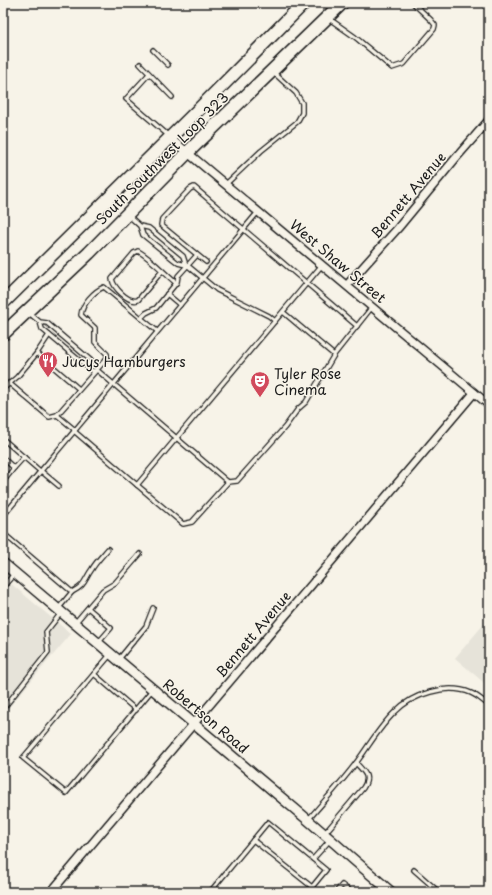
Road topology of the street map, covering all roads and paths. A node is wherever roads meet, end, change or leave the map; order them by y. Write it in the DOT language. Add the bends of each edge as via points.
graph roads {
  1 [pos="304,3"];
  2 [pos="342,3"];
  3 [pos="413,3"];
  4 [pos="327,18"];
  5 [pos="153,50"];
  6 [pos="140,64"];
  7 [pos="168,65"];
  8 [pos="272,72"];
  9 [pos="149,74"];
  10 [pos="172,96"];
  11 [pos="489,120"];
  12 [pos="170,138"];
  13 [pos="188,152"];
  14 [pos="226,184"];
  15 [pos="258,212"];
  16 [pos="126,214"];
  17 [pos="140,226"];
  18 [pos="243,230"];
  19 [pos="197,255"];
  20 [pos="206,262"];
  21 [pos="187,265"];
  22 [pos="323,265"];
  23 [pos="162,271"];
  24 [pos="202,278"];
  25 [pos="307,283"];
  26 [pos="176,284"];
  27 [pos="346,286"];
  28 [pos="167,294"];
  29 [pos="3,303"];
  30 [pos="180,305"];
  31 [pos="372,307"];
  32 [pos="27,310"];
  33 [pos="283,312"];
  34 [pos="141,318"];
  35 [pos="275,321"];
  36 [pos="40,322"];
  37 [pos="357,326"];
  38 [pos="158,332"];
  39 [pos="3,334"];
  40 [pos="49,335"];
  41 [pos="37,353"];
  42 [pos="334,355"];
  43 [pos="97,370"];
  44 [pos="9,383"];
  45 [pos="113,384"];
  46 [pos="3,389"];
  47 [pos="79,389"];
  48 [pos="474,393"];
  49 [pos="489,405"];
  50 [pos="57,415"];
  51 [pos="74,431"];
  52 [pos="177,437"];
  53 [pos="3,439"];
  54 [pos="24,457"];
  55 [pos="3,458"];
  56 [pos="14,468"];
  57 [pos="41,471"];
  58 [pos="3,482"];
  59 [pos="228,482"];
  60 [pos="137,485"];
  61 [pos="59,486"];
  62 [pos="3,516"];
  63 [pos="3,533"];
  64 [pos="108,549"];
  65 [pos="140,554"];
  66 [pos="3,563"];
  67 [pos="15,573"];
  68 [pos="3,587"];
  69 [pos="72,592"];
  70 [pos="88,608"];
  71 [pos="153,608"];
  72 [pos="60,611"];
  73 [pos="75,624"];
  74 [pos="98,643"];
  75 [pos="110,654"];
  76 [pos="118,660"];
  77 [pos="94,674"];
  78 [pos="152,690"];
  79 [pos="489,705"];
  80 [pos="3,709"];
  81 [pos="136,710"];
  82 [pos="194,724"];
  83 [pos="356,763"];
  84 [pos="308,820"];
  85 [pos="327,837"];
  86 [pos="253,840"];
  87 [pos="313,859"];
  88 [pos="414,870"];
  89 [pos="312,887"];
  90 [pos="51,892"];
  91 [pos="210,892"];
  92 [pos="308,892"];
  93 [pos="336,892"];
  94 [pos="351,892"];
  95 [pos="391,892"];
  96 [pos="439,892"];
  1 -- 12 [label="highway, South Southwest Loop 323"];
  2 -- 4 [label="highway, South Southwest Loop 323"];
  3 -- 4 [label="lane" via="431,20 435,25 434,29 404,64 392,68 355,37"];
  4 -- 8 [label="highway, South Southwest Loop 323"];
  5 -- 7 [label="lane"];
  6 -- 9 [label="lane"];
  8 -- 13 [label="highway, South Southwest Loop 323"];
  8 -- 14 [label="lane" via="296,93 302,103 302,113 297,122"];
  9 -- 10 [label="lane"];
  9 -- 12 [label="lane" via="126,99"];
  11 -- 27 [label="street, Bennett Avenue"];
  12 -- 13 [label="street, West Shaw Street"];
  12 -- 29 [label="highway, South Southwest Loop 323"];
  13 -- 14 [label="street, West Shaw Street"];
  13 -- 16 [label="highway, South Southwest Loop 323"];
  14 -- 15 [label="street, West Shaw Street"];
  15 -- 18 [label="lane"];
  15 -- 22 [label="street, West Shaw Street"];
  16 -- 17 [label="lane"];
  16 -- 32 [label="highway, South Southwest Loop 323" via="89,253"];
  17 -- 21 [label="lane" via="149,228 183,256"];
  17 -- 21 [label="lane" via="143,235 178,263"];
  18 -- 19 [label="lane" via="201,192 194,188 190,189 162,219 161,225"];
  18 -- 24 [label="lane"];
  18 -- 25 [label="lane"];
  19 -- 20 [label="lane"];
  19 -- 21 [label="lane"];
  21 -- 24 [label="lane"];
  21 -- 26 [label="lane" via="178,276"];
  22 -- 25 [label="lane"];
  22 -- 27 [label="street, West Shaw Street"];
  23 -- 23 [label="lane" via="138,251 112,279 113,284 129,299 138,300"];
  23 -- 26 [label="lane"];
  24 -- 30 [label="lane"];
  24 -- 35 [label="lane" via="223,294"];
  25 -- 33 [label="lane"];
  25 -- 37 [label="lane"];
  26 -- 28 [label="lane"];
  27 -- 31 [label="street, West Shaw Street"];
  28 -- 30 [label="lane"];
  28 -- 34 [label="lane" via="156,308"];
  30 -- 38 [label="lane"];
  31 -- 37 [label="lane"];
  31 -- 48 [label="street, West Shaw Street"];
  32 -- 36 [label="lane"];
  32 -- 39 [label="highway, South Southwest Loop 323"];
  33 -- 35 [label="lane"];
  33 -- 42 [label="lane"];
  34 -- 38 [label="lane"];
  34 -- 43 [label="lane" via="104,286 98,289 82,309 81,315 95,328 95,342 107,354 107,358"];
  35 -- 52 [label="lane"];
  36 -- 40 [label="lane" via="42,329"];
  36 -- 43 [label="lane" via="48,323 95,364"];
  37 -- 42 [label="lane"];
  38 -- 45 [label="lane"];
  40 -- 41 [label="lane"];
  40 -- 43 [label="lane" via="92,370"];
  41 -- 44 [label="lane"];
  41 -- 47 [label="lane"];
  42 -- 59 [label="lane" via="306,402 238,481"];
  43 -- 45 [label="lane"];
  43 -- 47 [label="lane"];
  44 -- 46 [label="lane"];
  44 -- 50 [label="lane" via="49,417"];
  45 -- 51 [label="lane"];
  45 -- 52 [label="lane"];
  47 -- 50 [label="lane"];
  48 -- 49 [label="street, West Shaw Street"];
  48 -- 82 [label="street, Bennett Avenue"];
  50 -- 51 [label="lane"];
  51 -- 57 [label="lane"];
  51 -- 60 [label="lane"];
  52 -- 59 [label="lane"];
  52 -- 60 [label="lane"];
  53 -- 54 [label="lane"];
  54 -- 56 [label="lane"];
  54 -- 57 [label="lane"];
  55 -- 56 [label="lane"];
  56 -- 58 [label="lane"];
  57 -- 61 [label="lane"];
  57 -- 62 [label="lane"];
  59 -- 60 [label="lane" via="192,522 183,524"];
  63 -- 69 [label="lane"];
  64 -- 69 [label="lane" via="79,589"];
  65 -- 70 [label="lane" via="115,583 103,590"];
  66 -- 67 [label="street, Robertson Road"];
  67 -- 68 [label="lane"];
  67 -- 72 [label="street, Robertson Road"];
  69 -- 72 [label="lane"];
  70 -- 73 [label="lane"];
  70 -- 74 [label="lane" via="111,628"];
  71 -- 76 [label="lane" via="146,626"];
  72 -- 73 [label="street, Robertson Road"];
  72 -- 80 [label="lane" via="46,632 48,652"];
  73 -- 74 [label="street, Robertson Road"];
  74 -- 75 [label="street, Robertson Road"];
  75 -- 76 [label="street, Robertson Road"];
  75 -- 77 [label="lane"];
  76 -- 78 [label="street, Robertson Road"];
  77 -- 81 [label="lane"];
  77 -- 81 [label="lane" via="23,758 66,793"];
  78 -- 81 [label="lane"];
  78 -- 82 [label="street, Robertson Road"];
  79 -- 83 [label="lane" via="462,690 451,689 421,695 404,703 394,712"];
  82 -- 84 [label="street, Robertson Road"];
  82 -- 90 [label="street, Bennett Avenue"];
  83 -- 84 [label="lane"];
  83 -- 85 [label="lane" via="366,774 365,785"];
  84 -- 85 [label="street, Robertson Road"];
  85 -- 87 [label="lane"];
  85 -- 95 [label="street, Robertson Road"];
  86 -- 87 [label="lane" via="268,822"];
  86 -- 89 [label="lane"];
  86 -- 91 [label="lane"];
  87 -- 89 [label="lane" via="326,870"];
  88 -- 96 [label="lane"];
  89 -- 92 [label="lane"];
  93 -- 94 [label="lane" via="342,885"];
}
